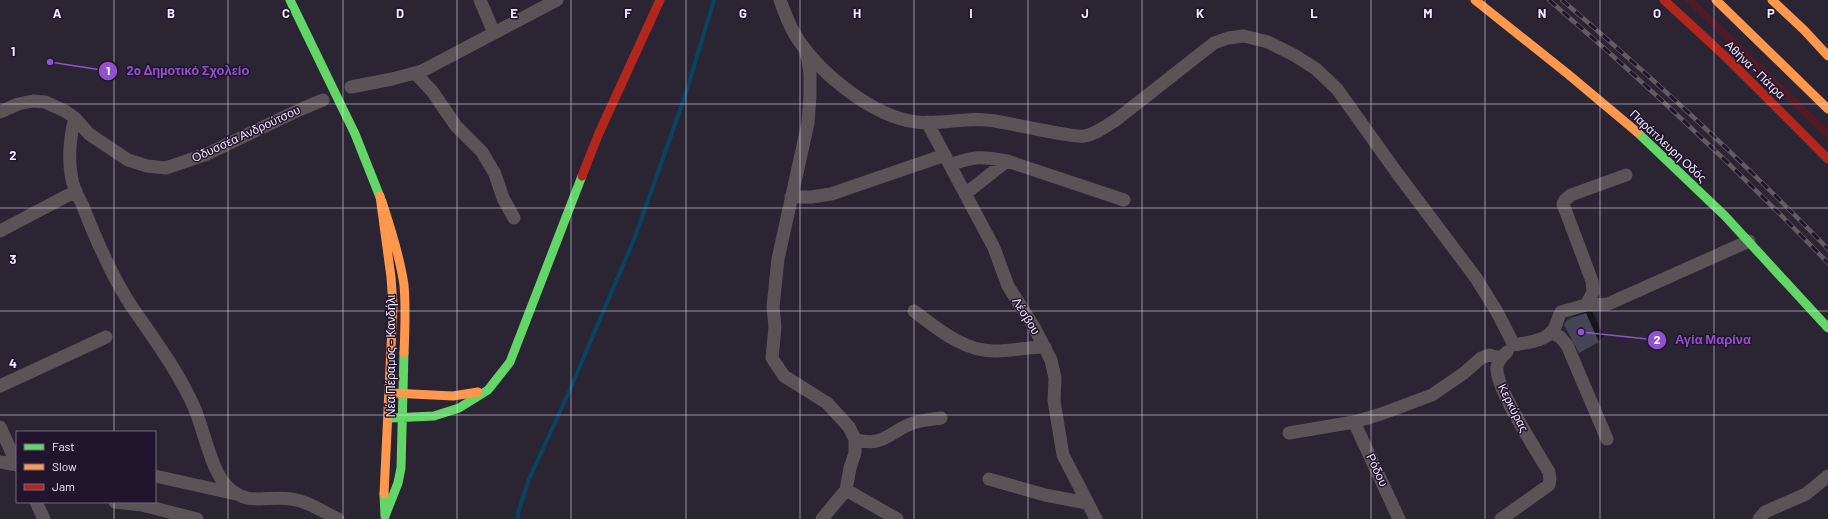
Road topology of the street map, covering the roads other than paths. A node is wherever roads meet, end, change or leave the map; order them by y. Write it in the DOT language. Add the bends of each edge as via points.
graph roads {
  1 [pos="290,0"];
  2 [pos="480,0"];
  3 [pos="557,0"];
  4 [pos="660,0"];
  5 [pos="780,0"];
  6 [pos="1476,0"];
  7 [pos="1664,0"];
  8 [pos="1716,0"];
  9 [pos="1772,0"];
  10 [pos="494,33"];
  11 [pos="804,48"];
  12 [pos="1828,56"];
  13 [pos="415,73"];
  14 [pos="351,87"];
  15 [pos="323,100"];
  16 [pos="1828,109"];
  17 [pos="0,112"];
  18 [pos="75,118"];
  19 [pos="927,122"];
  20 [pos="1828,159"];
  21 [pos="947,160"];
  22 [pos="1006,161"];
  23 [pos="1626,175"];
  24 [pos="76,191"];
  25 [pos="965,194"];
  26 [pos="380,196"];
  27 [pos="792,197"];
  28 [pos="1124,200"];
  29 [pos="514,218"];
  30 [pos="0,232"];
  31 [pos="1749,241"];
  32 [pos="1586,305"];
  33 [pos="914,311"];
  34 [pos="1828,328"];
  35 [pos="1551,332"];
  36 [pos="106,337"];
  37 [pos="1514,345"];
  38 [pos="1045,347"];
  39 [pos="1501,358"];
  40 [pos="0,386"];
  41 [pos="488,390"];
  42 [pos="390,393"];
  43 [pos="404,394"];
  44 [pos="389,418"];
  45 [pos="403,418"];
  46 [pos="940,418"];
  47 [pos="1354,422"];
  48 [pos="0,427"];
  49 [pos="1289,432"];
  50 [pos="856,439"];
  51 [pos="1607,439"];
  52 [pos="0,462"];
  53 [pos="16,462"];
  54 [pos="16,464"];
  55 [pos="156,476"];
  56 [pos="1828,476"];
  57 [pos="988,479"];
  58 [pos="846,490"];
  59 [pos="237,495"];
  60 [pos="36,503"];
  61 [pos="124,503"];
  62 [pos="1087,503"];
  63 [pos="385,517"];
  64 [pos="44,519"];
  65 [pos="197,519"];
  66 [pos="338,519"];
  67 [pos="822,519"];
  68 [pos="897,519"];
  69 [pos="1096,519"];
  70 [pos="1399,519"];
  71 [pos="1501,519"];
  72 [pos="1759,519"];
  1 -- 26 [label="main road, Νέα Πέραμος - Κανδήλι" via="345,111"];
  2 -- 10 [label="street"];
  3 -- 10 [label="street"];
  4 -- 41 [label="main road" via="599,133 510,362"];
  5 -- 11 [label="street" via="790,26"];
  6 -- 31 [label="main road, Παράπλευρη Οδός" via="1649,143"];
  7 -- 20 [label="main road, Αθήνα - Πάτρα" via="1728,59"];
  8 -- 16 [label="main road, Αθήνα - Πάτρα"];
  9 -- 12 [label="main road"];
  10 -- 13 [label="street"];
  11 -- 19 [label="street" via="825,71 869,104 881,111 915,122"];
  11 -- 27 [label="street" via="808,60 810,103 807,130"];
  13 -- 14 [label="street"];
  13 -- 29 [label="street" via="432,91 456,126 482,152 495,174 503,198"];
  15 -- 18 [label="street, Οδυσσέα Ανδρούτσου" via="207,154 166,168 128,160 88,134"];
  17 -- 18 [label="street, Οδυσσέα Ανδρούτσου" via="18,104 45,102"];
  18 -- 24 [label="street" via="71,160"];
  19 -- 21 [label="street, Λέσβου"];
  19 -- 37 [label="street" via="993,120 1085,136 1116,120 1214,43 1244,36 1268,42 1294,55 1337,89 1476,278"];
  21 -- 22 [label="street" via="977,157"];
  21 -- 25 [label="street, Λέσβου"];
  21 -- 27 [label="street" via="831,194"];
  22 -- 25 [label="street"];
  22 -- 28 [label="street"];
  23 -- 32 [label="street" via="1571,195 1563,204 1592,281 1593,292"];
  24 -- 30 [label="street"];
  24 -- 59 [label="street" via="94,235 121,289 171,365 194,407 216,470 227,487"];
  25 -- 38 [label="street, Λέσβου" via="994,248 1008,286"];
  26 -- 42 [label="main road, Νέα Πέραμος - Κανδήλι" via="391,277 393,329"];
  26 -- 43 [label="main road, Νέα Πέραμος - Κανδήλι" via="402,275 405,306"];
  27 -- 50 [label="street" via="775,285 772,358 784,376 827,403"];
  31 -- 32 [label="street" via="1608,304"];
  31 -- 34 [label="main road, Παράπλευρη Οδός"];
  32 -- 35 [label="street" via="1562,312"];
  33 -- 38 [label="street" via="962,344 995,352"];
  35 -- 37 [label="street" via="1544,338"];
  35 -- 51 [label="street" via="1567,345"];
  36 -- 40 [label="street"];
  37 -- 39 [label="street"];
  38 -- 62 [label="street, Λέσβου" via="1055,378 1054,401 1063,455"];
  39 -- 47 [label="street" via="1489,355 1481,358 1432,395"];
  39 -- 71 [label="street, Κερκύρας" via="1497,367 1498,378 1522,427 1549,472 1550,479 1549,485"];
  41 -- 43 [label="main road" via="453,396"];
  41 -- 45 [label="main road" via="446,413"];
  42 -- 43 [label="main road"];
  42 -- 44 [label="main road, Νέα Πέραμος - Κανδήλι"];
  43 -- 45 [label="main road, Νέα Πέραμος - Κανδήλι"];
  44 -- 45 [label="main road"];
  44 -- 63 [label="main road, Νέα Πέραμος - Κανδήλι"];
  45 -- 63 [label="main road, Νέα Πέραμος - Κανδήλι" via="401,468"];
  46 -- 50 [label="street" via="916,422 883,440 866,443"];
  47 -- 49 [label="street"];
  47 -- 70 [label="street, Ρόδου"];
  48 -- 53 [label="street"];
  50 -- 58 [label="street"];
  52 -- 54 [label="street"];
  55 -- 59 [label="street"];
  56 -- 72 [label="street" via="1806,494 1765,512"];
  57 -- 62 [label="street" via="1045,495"];
  58 -- 67 [label="street"];
  58 -- 68 [label="street"];
  59 -- 66 [label="street" via="251,500 290,498 305,502"];
  60 -- 64 [label="street"];
  61 -- 65 [label="street"];
  62 -- 69 [label="street, Λέσβου"];
}
